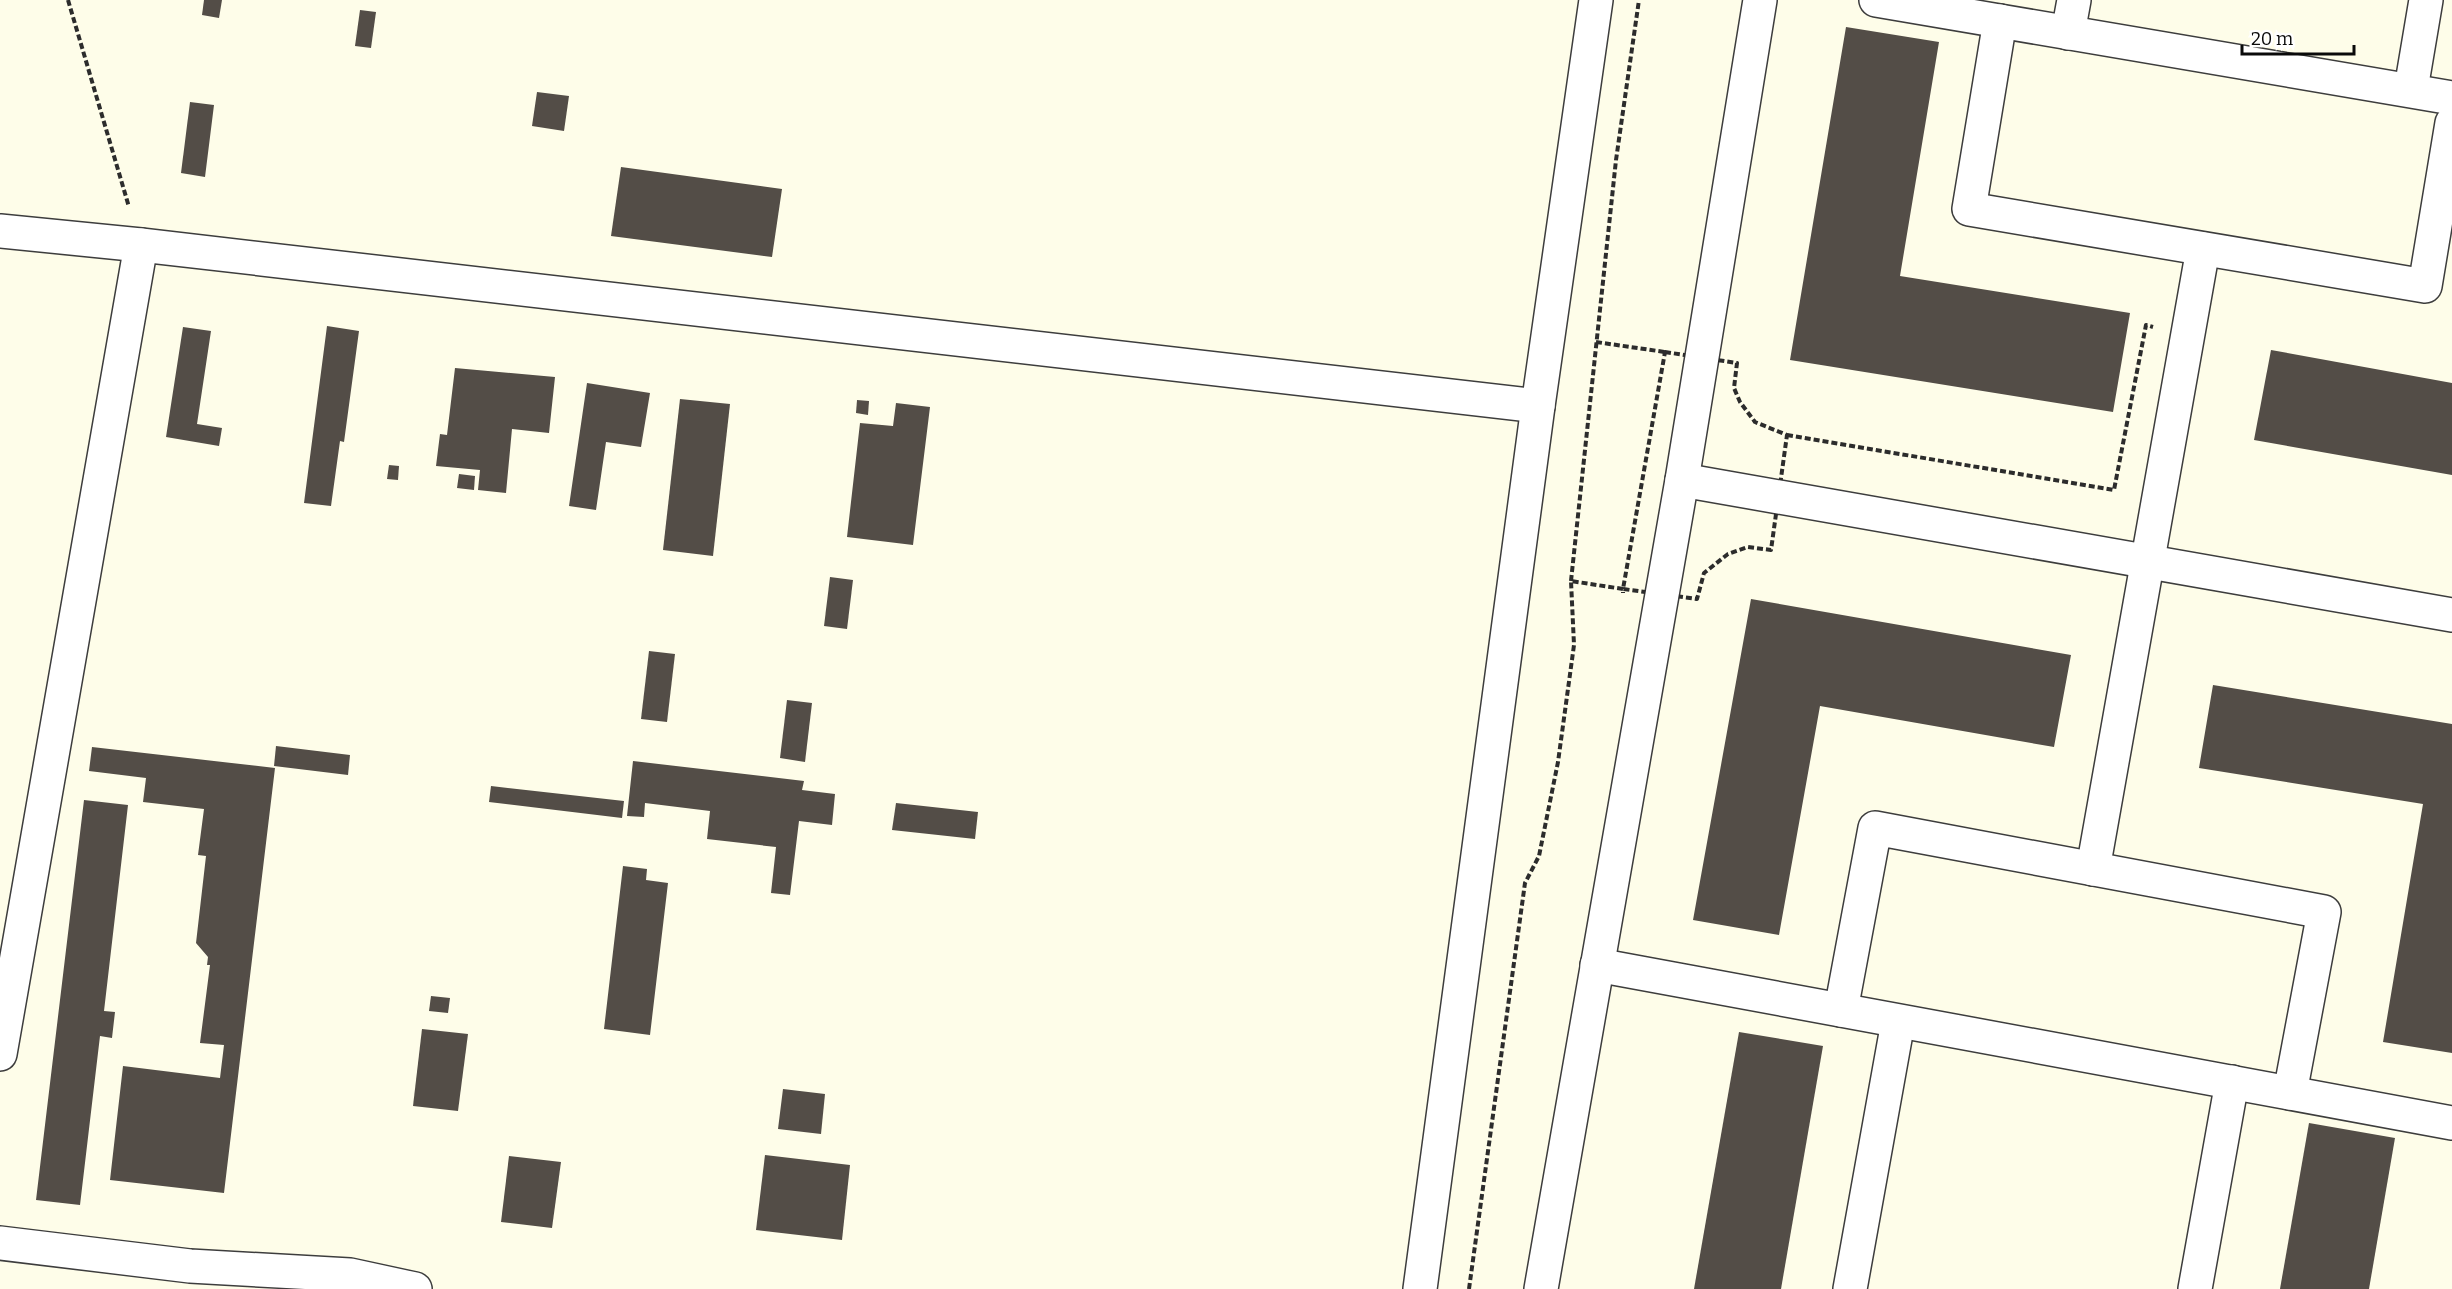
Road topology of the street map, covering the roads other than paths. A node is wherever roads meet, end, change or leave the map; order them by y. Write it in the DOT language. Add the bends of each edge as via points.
graph roads {
  1 [pos="1596,0"];
  2 [pos="1760,0"];
  3 [pos="1875,0"];
  4 [pos="2073,0"];
  5 [pos="2426,0"];
  6 [pos="2000,21"];
  7 [pos="2068,33"];
  8 [pos="2411,89"];
  9 [pos="2452,98"];
  10 [pos="2452,123"];
  11 [pos="0,231"];
  12 [pos="141,245"];
  13 [pos="2203,249"];
  14 [pos="1538,406"];
  15 [pos="1682,480"];
  16 [pos="2148,561"];
  17 [pos="2452,615"];
  18 [pos="2093,869"];
  19 [pos="1597,965"];
  20 [pos="1840,1010"];
  21 [pos="1898,1022"];
  22 [pos="0,1054"];
  23 [pos="2232,1082"];
  24 [pos="2290,1093"];
  25 [pos="2452,1123"];
  26 [pos="0,1243"];
  27 [pos="415,1289"];
  28 [pos="1420,1289"];
  29 [pos="1540,1289"];
  30 [pos="1850,1289"];
  31 [pos="2195,1289"];
  1 -- 14 [label="street"];
  2 -- 15 [label="street"];
  3 -- 6 [label="street"];
  4 -- 7 [label="street"];
  5 -- 8 [label="street"];
  6 -- 7 [label="street"];
  6 -- 13 [label="street" via="1969,208"];
  7 -- 8 [label="street"];
  8 -- 9 [label="street"];
  10 -- 13 [label="street" via="2425,286"];
  11 -- 12 [label="street"];
  12 -- 14 [label="street"];
  12 -- 22 [label="street"];
  13 -- 16 [label="street"];
  14 -- 28 [label="street"];
  15 -- 16 [label="street"];
  15 -- 19 [label="street"];
  16 -- 17 [label="street"];
  16 -- 18 [label="street"];
  18 -- 20 [label="street" via="1875,828"];
  18 -- 24 [label="street" via="2324,912"];
  19 -- 20 [label="street"];
  19 -- 29 [label="street"];
  20 -- 21 [label="street"];
  21 -- 23 [label="street"];
  21 -- 30 [label="street"];
  23 -- 24 [label="street"];
  23 -- 31 [label="street"];
  24 -- 25 [label="street"];
  26 -- 27 [label="street" via="190,1266 350,1275"];
}
